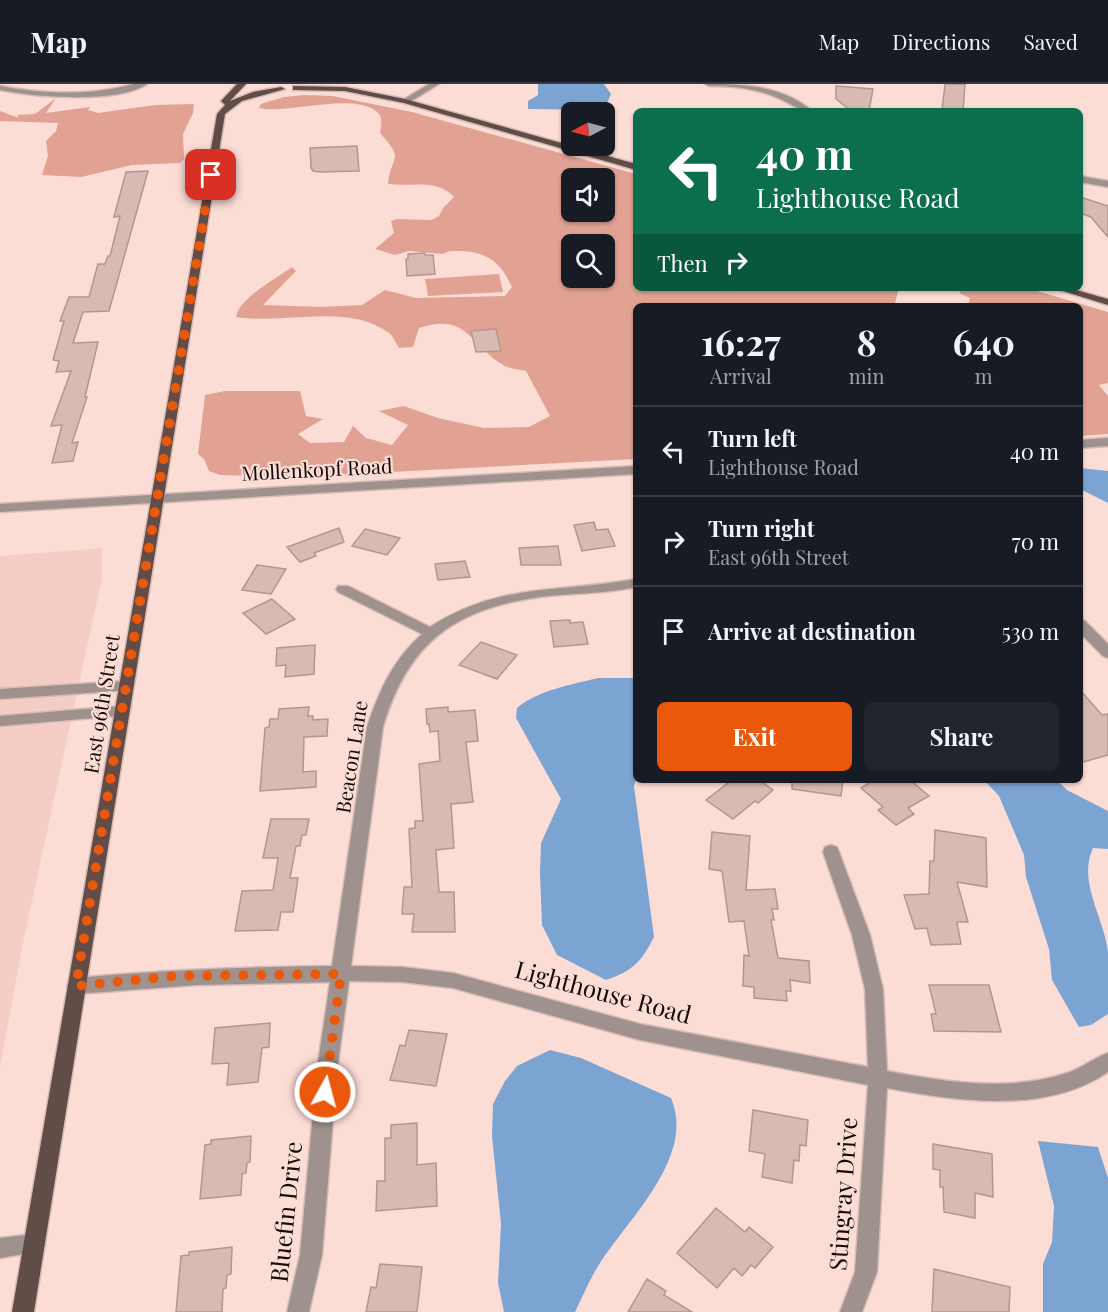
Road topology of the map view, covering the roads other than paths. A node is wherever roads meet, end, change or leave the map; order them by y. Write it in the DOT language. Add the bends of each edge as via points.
graph roads {
  1 [pos="143,84"];
  2 [pos="242,84"];
  3 [pos="254,84"];
  4 [pos="311,84"];
  5 [pos="435,84"];
  6 [pos="709,84"];
  7 [pos="740,84"];
  8 [pos="342,87"];
  9 [pos="0,88"];
  10 [pos="296,88"];
  11 [pos="280,89"];
  12 [pos="405,101"];
  13 [pos="228,104"];
  14 [pos="803,108"];
  15 [pos="633,166"];
  16 [pos="1083,180"];
  17 [pos="1108,184"];
  18 [pos="1069,291"];
  19 [pos="1108,302"];
  20 [pos="1108,442"];
  21 [pos="1083,444"];
  22 [pos="633,470"];
  23 [pos="157,499"];
  24 [pos="0,508"];
  25 [pos="633,583"];
  26 [pos="343,589"];
  27 [pos="1083,627"];
  28 [pos="431,633"];
  29 [pos="1108,653"];
  30 [pos="126,686"];
  31 [pos="0,694"];
  32 [pos="122,711"];
  33 [pos="0,721"];
  34 [pos="831,852"];
  35 [pos="341,974"];
  36 [pos="76,986"];
  37 [pos="1108,1061"];
  38 [pos="878,1077"];
  39 [pos="34,1244"];
  40 [pos="0,1248"];
  41 [pos="22,1312"];
  42 [pos="298,1312"];
  43 [pos="851,1312"];
  1 -- 9 [label="street" via="118,90 56,94"];
  2 -- 13 [label="main road, East 96th Street" via="225,101"];
  3 -- 11 [label="main road"];
  4 -- 10 [label="main road"];
  5 -- 12 [label="street"];
  6 -- 7 [label="street"];
  7 -- 14 [label="street" via="781,96"];
  8 -- 10 [label="main road"];
  8 -- 12 [label="main road"];
  10 -- 11 [label="main road"];
  11 -- 13 [label="main road"];
  12 -- 15 [label="main road"];
  13 -- 23 [label="main road, East 96th Street" via="221,114"];
  16 -- 17 [label="street"];
  18 -- 19 [label="main road"];
  20 -- 21 [label="street"];
  22 -- 23 [label="street, Mollenkopf Road"];
  23 -- 24 [label="street, Mollenkopf Road"];
  23 -- 30 [label="main road, East 96th Street"];
  25 -- 28 [label="street, Beacon Lane" via="507,599 465,613"];
  26 -- 28 [label="street"];
  27 -- 29 [label="street"];
  28 -- 35 [label="street, Beacon Lane" via="394,674 379,706"];
  30 -- 31 [label="street"];
  30 -- 32 [label="main road, East 96th Street"];
  32 -- 33 [label="street"];
  32 -- 36 [label="main road, East 96th Street"];
  34 -- 38 [label="street, Stingray Drive" via="861,935 874,989"];
  35 -- 36 [label="street, Lighthouse Road" via="176,976"];
  35 -- 38 [label="street, Lighthouse Road" via="409,975 455,981 680,1041"];
  35 -- 42 [label="street, Bluefin Drive" via="322,1114 311,1255"];
  36 -- 39 [label="main road, East 96th Street"];
  37 -- 38 [label="street, Lighthouse Road" via="1066,1081 1017,1091 966,1091"];
  38 -- 43 [label="street, Stingray Drive" via="866,1272"];
  39 -- 40 [label="street"];
  39 -- 41 [label="main road, East 96th Street"];
}
